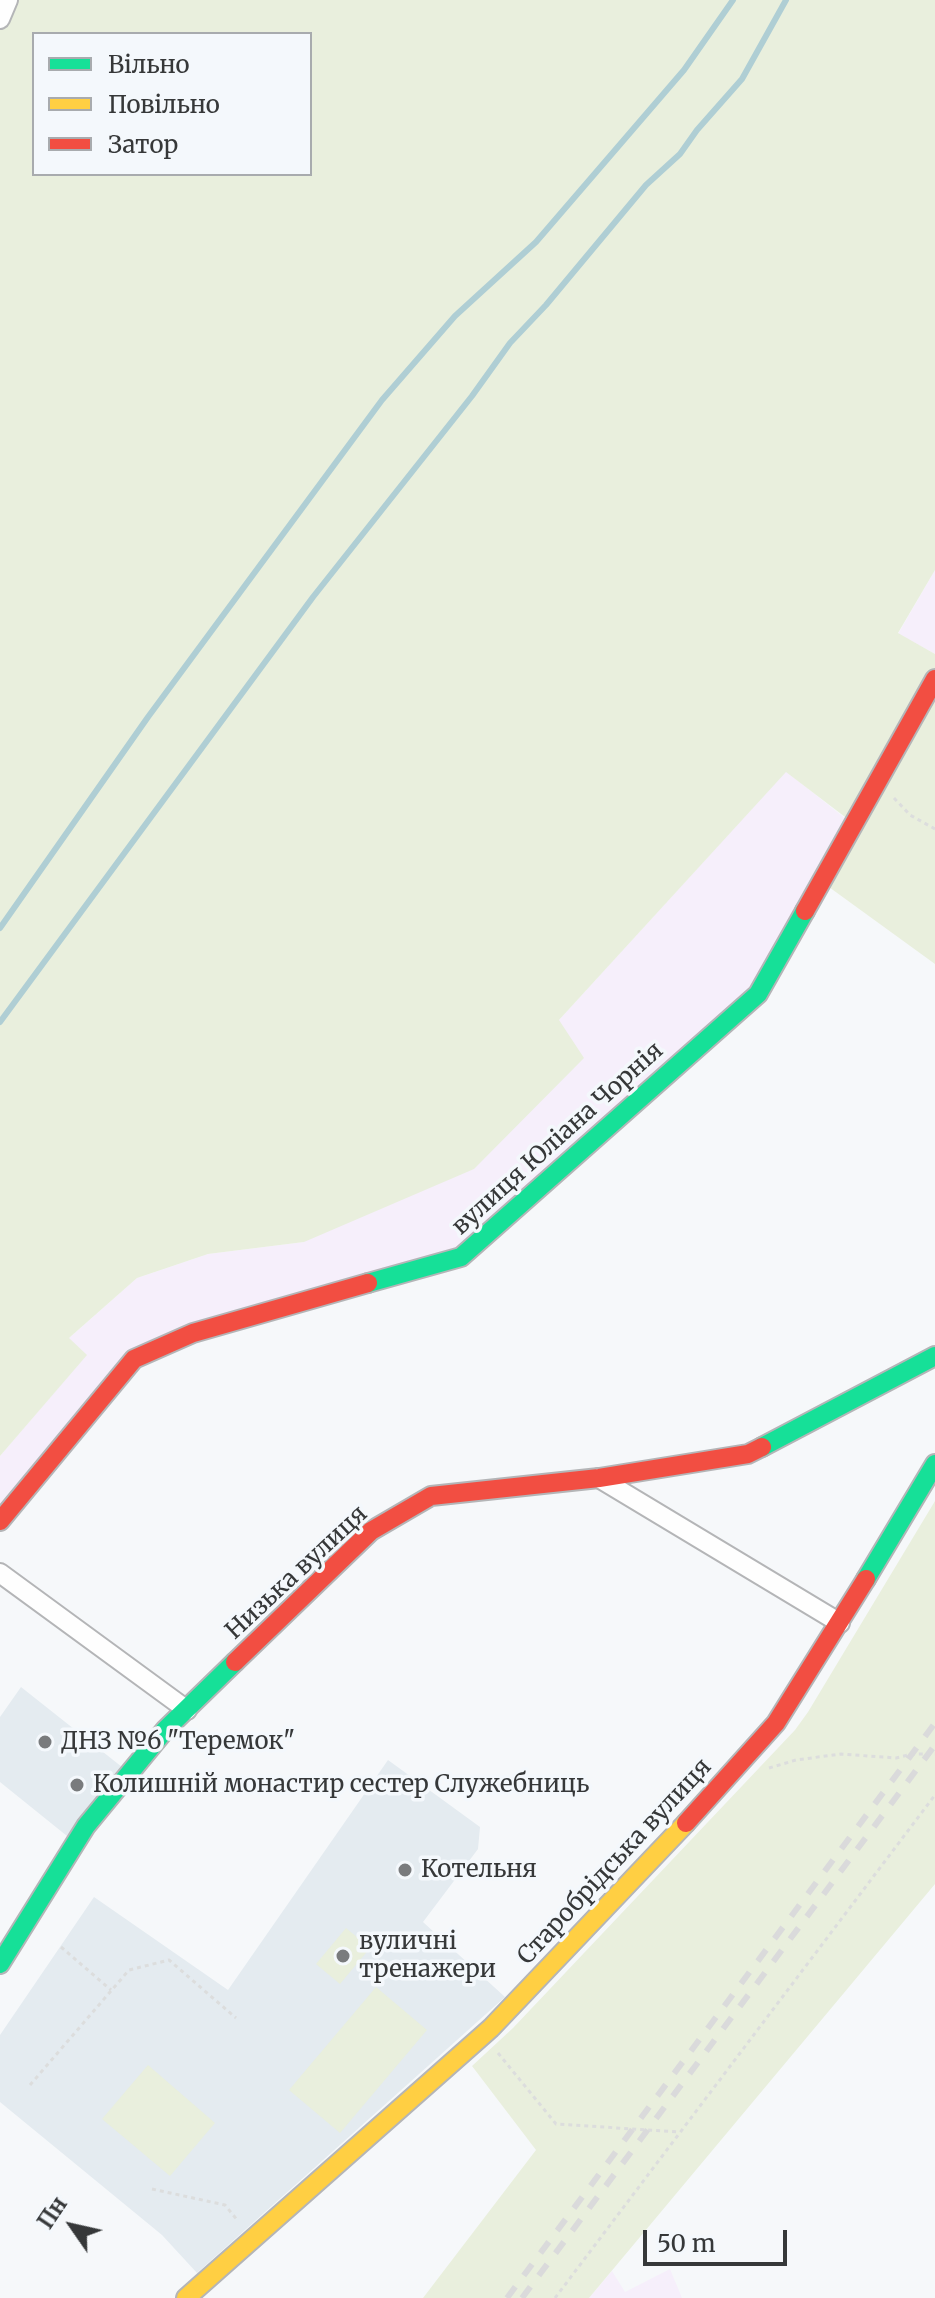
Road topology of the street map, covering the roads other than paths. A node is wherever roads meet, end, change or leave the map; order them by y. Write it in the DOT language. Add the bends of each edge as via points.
graph roads {
  1 [pos="8,0"];
  2 [pos="0,19"];
  3 [pos="935,679"];
  4 [pos="935,1356"];
  5 [pos="935,1464"];
  6 [pos="599,1478"];
  7 [pos="0,1521"];
  8 [pos="0,1573"];
  9 [pos="840,1623"];
  10 [pos="187,1710"];
  11 [pos="0,1964"];
  12 [pos="186,2298"];
  1 -- 2 [label="street"];
  3 -- 7 [label="street, вулиця Юліана Чорнія" via="758,994 461,1257 193,1333 134,1359"];
  4 -- 6 [label="street, Низька вулиця" via="748,1454"];
  5 -- 9 [label="street, Старобрідська вулиця"];
  6 -- 9 [label="street"];
  6 -- 10 [label="street, Низька вулиця" via="431,1496 371,1531"];
  8 -- 10 [label="street"];
  9 -- 12 [label="street, Старобрідська вулиця" via="766,1735 491,2028"];
  10 -- 11 [label="street, Низька вулиця" via="86,1826"];
}
